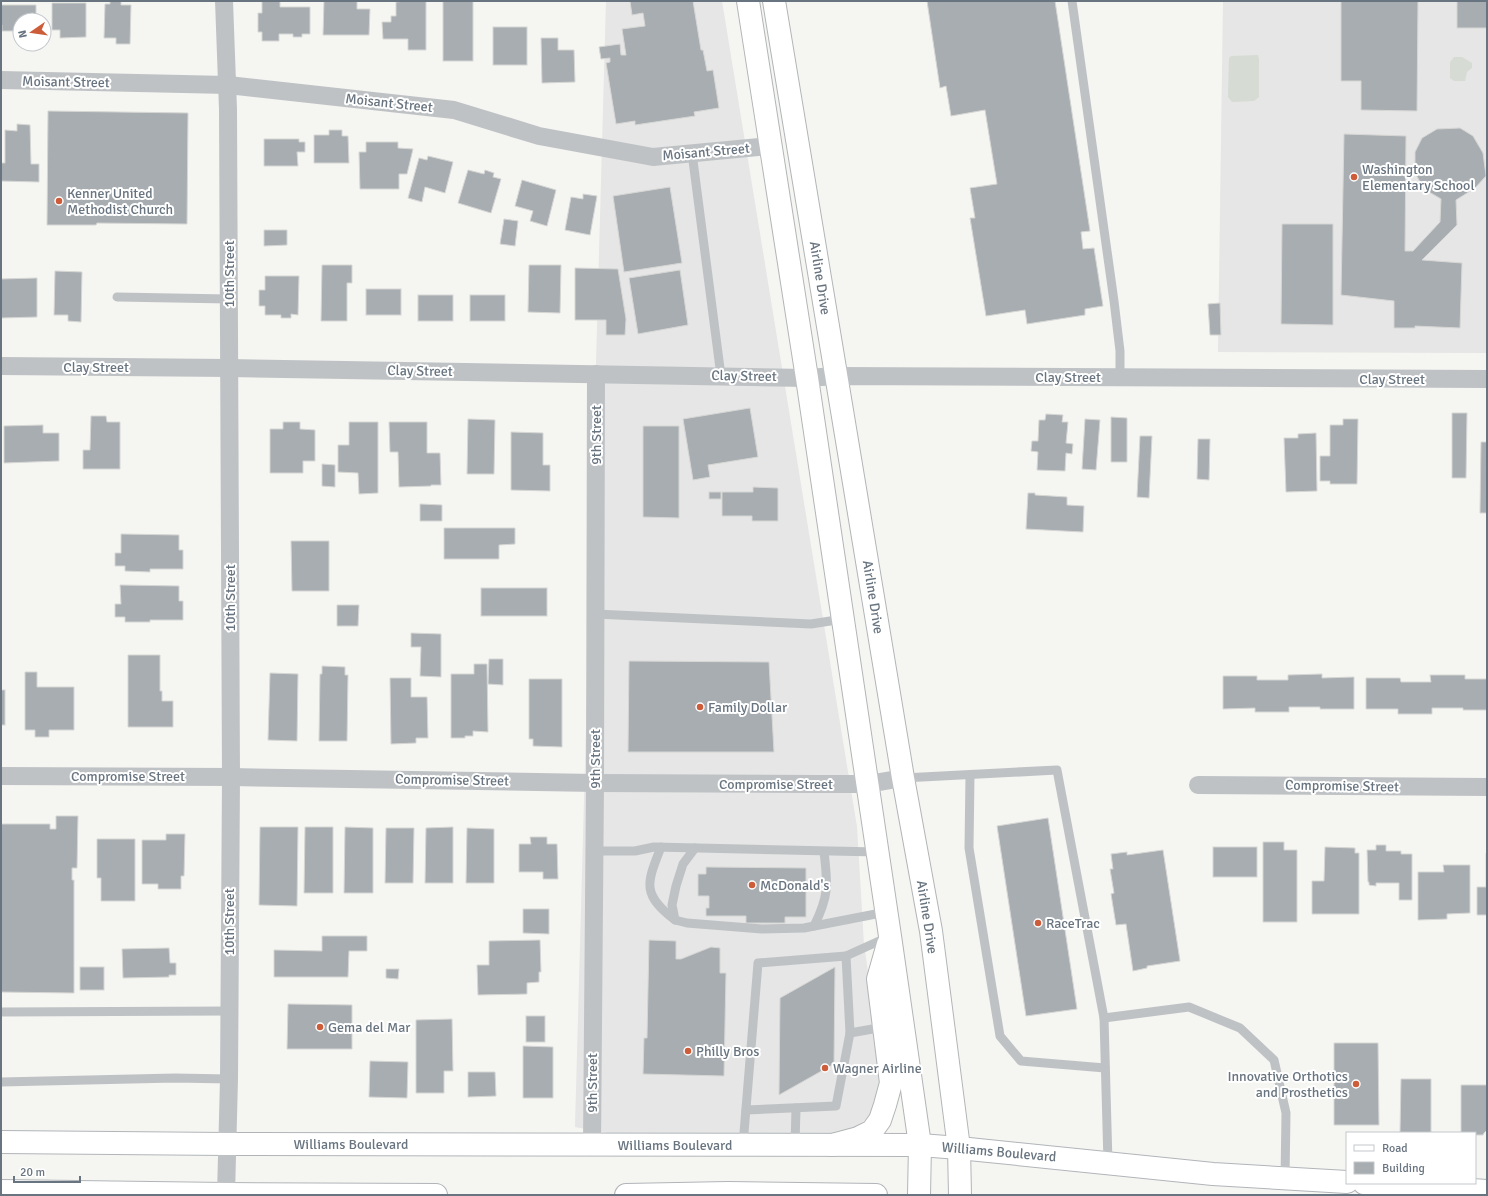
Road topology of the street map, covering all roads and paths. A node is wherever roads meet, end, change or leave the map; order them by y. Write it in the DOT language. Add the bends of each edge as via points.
graph roads {
  1 [pos="224,1"];
  2 [pos="748,1"];
  3 [pos="774,1"];
  4 [pos="1072,1"];
  5 [pos="1,80"];
  6 [pos="228,85"];
  7 [pos="770,146"];
  8 [pos="692,153"];
  9 [pos="117,297"];
  10 [pos="229,300"];
  11 [pos="1,366"];
  12 [pos="229,368"];
  13 [pos="596,374"];
  14 [pos="721,376"];
  15 [pos="836,376"];
  16 [pos="1120,377"];
  17 [pos="807,378"];
  18 [pos="1487,379"];
  19 [pos="595,614"];
  20 [pos="843,619"];
  21 [pos="970,775"];
  22 [pos="1,776"];
  23 [pos="230,777"];
  24 [pos="903,778"];
  25 [pos="595,783"];
  26 [pos="868,784"];
  27 [pos="1198,784"];
  28 [pos="1487,787"];
  29 [pos="661,847"];
  30 [pos="695,848"];
  31 [pos="594,852"];
  32 [pos="824,852"];
  33 [pos="878,852"];
  34 [pos="886,912"];
  35 [pos="675,920"];
  36 [pos="814,926"];
  37 [pos="890,936"];
  38 [pos="846,956"];
  39 [pos="228,1011"];
  40 [pos="1,1012"];
  41 [pos="1104,1018"];
  42 [pos="884,1027"];
  43 [pos="850,1033"];
  44 [pos="1105,1068"];
  45 [pos="229,1079"];
  46 [pos="1,1082"];
  47 [pos="796,1108"];
  48 [pos="746,1110"];
  49 [pos="1,1142"];
  50 [pos="227,1144"];
  51 [pos="592,1145"];
  52 [pos="743,1145"];
  53 [pos="795,1145"];
  54 [pos="832,1145"];
  55 [pos="920,1145"];
  56 [pos="959,1148"];
  57 [pos="1108,1163"];
  58 [pos="1285,1179"];
  59 [pos="1346,1182"];
  60 [pos="1382,1184"];
  61 [pos="1487,1190"];
  62 [pos="1,1191"];
  63 [pos="22,1193"];
  64 [pos="226,1195"];
  65 [pos="436,1195"];
  66 [pos="626,1195"];
  67 [pos="876,1195"];
  68 [pos="919,1195"];
  69 [pos="960,1195"];
  1 -- 6 [label="street, 10th Street"];
  2 -- 7 [label="main road, Airline Drive"];
  3 -- 15 [label="main road, Airline Drive"];
  4 -- 16 [label="lane" via="1120,351"];
  5 -- 6 [label="street, Moisant Street"];
  6 -- 8 [label="street, Moisant Street" via="454,110 539,136 653,157"];
  6 -- 10 [label="street, 10th Street"];
  7 -- 8 [label="street, Moisant Street"];
  7 -- 17 [label="main road, Airline Drive"];
  8 -- 14 [label="lane"];
  9 -- 10 [label="lane"];
  10 -- 12 [label="street, 10th Street"];
  11 -- 12 [label="street, Clay Street"];
  12 -- 13 [label="street, Clay Street"];
  12 -- 23 [label="street, 10th Street"];
  13 -- 14 [label="street, Clay Street"];
  13 -- 19 [label="street, 9th Street"];
  14 -- 17 [label="street, Clay Street"];
  15 -- 16 [label="street, Clay Street"];
  15 -- 17 [label="street, Clay Street"];
  15 -- 24 [label="main road, Airline Drive"];
  16 -- 18 [label="street, Clay Street"];
  17 -- 20 [label="main road, Airline Drive"];
  19 -- 20 [label="lane" via="811,624"];
  19 -- 25 [label="street, 9th Street"];
  20 -- 26 [label="main road, Airline Drive"];
  21 -- 24 [label="lane"];
  21 -- 41 [label="lane" via="1057,770"];
  21 -- 44 [label="lane" via="969,848 1000,1036 1021,1061"];
  22 -- 23 [label="street, Compromise Street"];
  23 -- 25 [label="street, Compromise Street"];
  23 -- 39 [label="street, 10th Street"];
  24 -- 26 [label="street, Compromise Street"];
  24 -- 56 [label="main road, Airline Drive" via="931,932"];
  25 -- 26 [label="street, Compromise Street"];
  25 -- 31 [label="street, 9th Street"];
  26 -- 33 [label="main road, Airline Drive"];
  27 -- 28 [label="street, Compromise Street"];
  29 -- 30 [label="lane"];
  29 -- 31 [label="lane" via="635,851"];
  29 -- 35 [label="lane" via="651,872 650,885 653,899"];
  30 -- 32 [label="lane"];
  30 -- 35 [label="lane" via="683,864 676,886 672,905"];
  31 -- 51 [label="street, 9th Street"];
  32 -- 33 [label="lane"];
  32 -- 36 [label="lane" via="827,891"];
  33 -- 34 [label="main road, Airline Drive"];
  34 -- 36 [label="lane"];
  34 -- 37 [label="main road, Airline Drive"];
  35 -- 36 [label="lane" via="762,929"];
  37 -- 38 [label="lane"];
  37 -- 42 [label="main road" via="878,979"];
  37 -- 55 [label="main road, Airline Drive"];
  38 -- 43 [label="lane"];
  38 -- 48 [label="lane" via="758,963"];
  39 -- 40 [label="lane"];
  39 -- 45 [label="street, 10th Street"];
  41 -- 44 [label="lane"];
  41 -- 58 [label="lane" via="1189,1007 1240,1028 1274,1060 1286,1113"];
  42 -- 43 [label="lane"];
  42 -- 54 [label="main road" via="891,1083 880,1120 872,1131"];
  43 -- 47 [label="lane" via="836,1106"];
  44 -- 57 [label="lane"];
  45 -- 46 [label="lane"];
  45 -- 50 [label="street, 10th Street"];
  47 -- 48 [label="lane"];
  47 -- 53 [label="lane"];
  48 -- 52 [label="lane"];
  49 -- 50 [label="main road, Williams Boulevard"];
  50 -- 51 [label="main road, Williams Boulevard"];
  50 -- 64 [label="street, 10th Street"];
  51 -- 52 [label="main road, Williams Boulevard"];
  52 -- 53 [label="main road, Williams Boulevard"];
  53 -- 54 [label="main road, Williams Boulevard"];
  54 -- 55 [label="main road, Williams Boulevard"];
  55 -- 56 [label="main road, Williams Boulevard"];
  55 -- 68 [label="main road, Airline Drive"];
  56 -- 57 [label="main road, Williams Boulevard"];
  56 -- 69 [label="main road, Airline Drive"];
  57 -- 58 [label="main road, Williams Boulevard"];
  58 -- 59 [label="main road, Williams Boulevard"];
  60 -- 61 [label="main road"];
  62 -- 63 [label="main road"];
  63 -- 64 [label="main road"];
  64 -- 65 [label="main road"];
  66 -- 67 [label="main road"];
}
